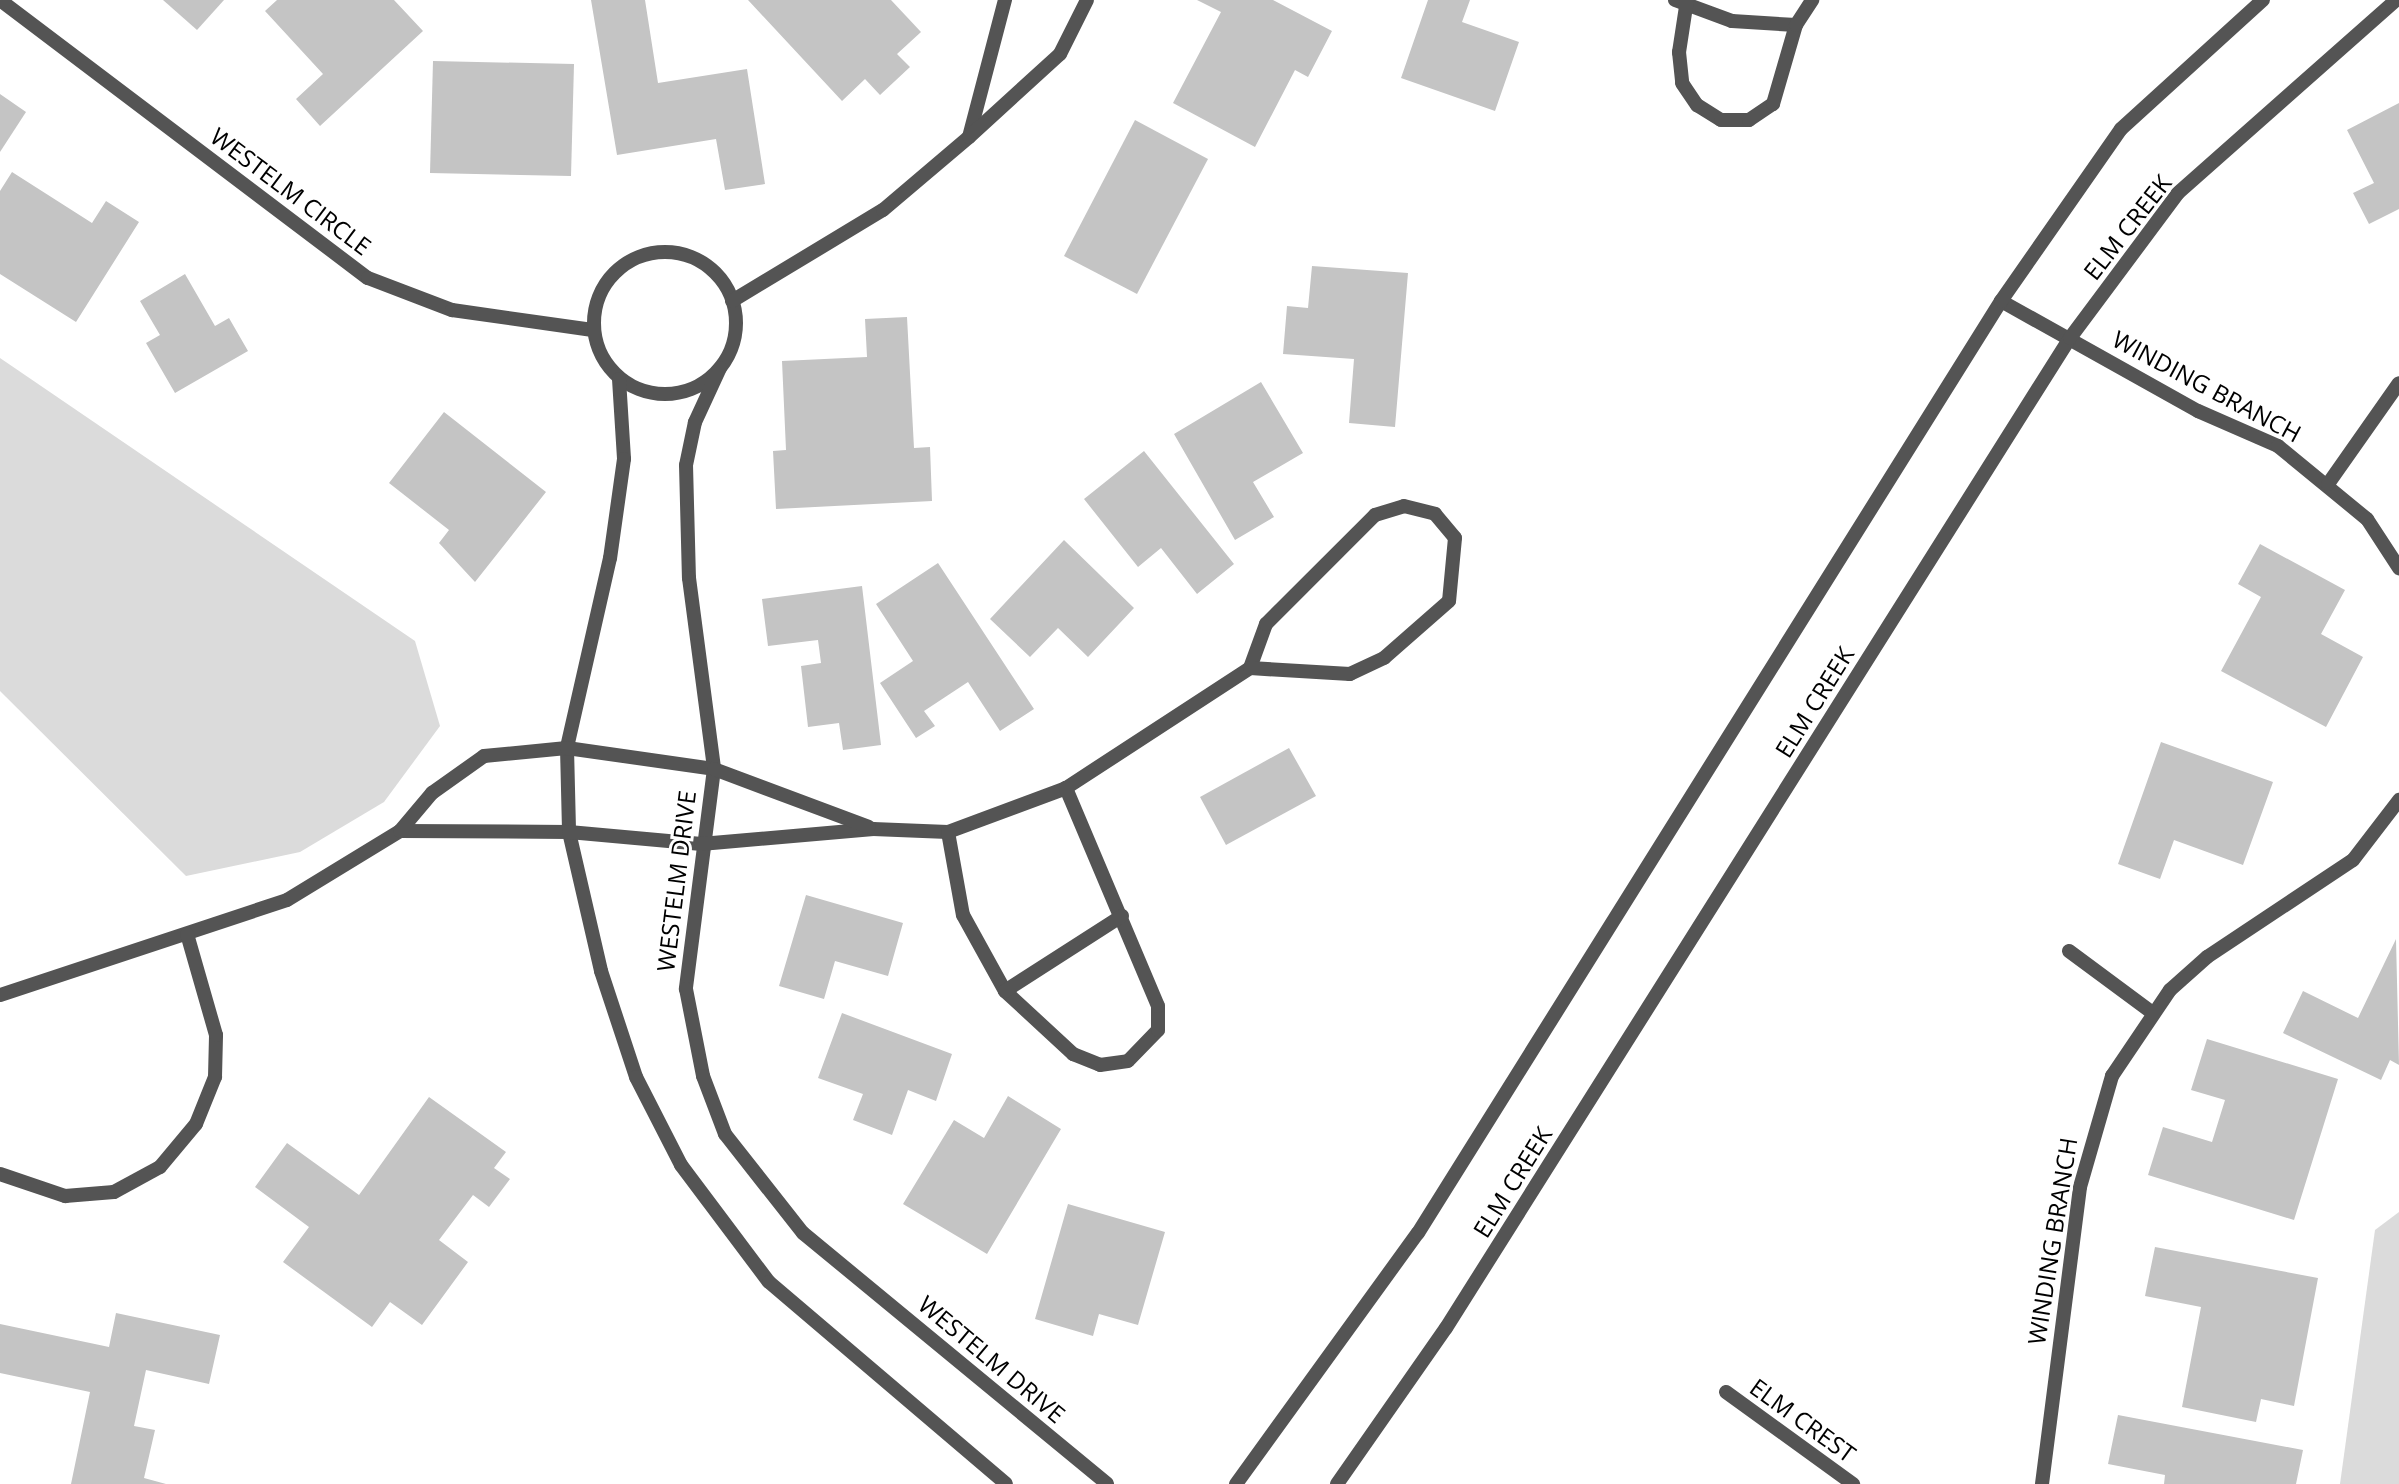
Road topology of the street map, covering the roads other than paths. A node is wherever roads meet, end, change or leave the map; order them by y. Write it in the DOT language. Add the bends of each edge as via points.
graph roads {
  1 [pos="0,0"];
  2 [pos="1005,0"];
  3 [pos="1087,0"];
  4 [pos="1812,0"];
  5 [pos="2263,0"];
  6 [pos="2396,0"];
  7 [pos="1683,2"];
  8 [pos="1796,25"];
  9 [pos="969,138"];
  10 [pos="2001,300"];
  11 [pos="732,302"];
  12 [pos="593,330"];
  13 [pos="2070,338"];
  14 [pos="720,368"];
  15 [pos="619,379"];
  16 [pos="2399,383"];
  17 [pos="2328,484"];
  18 [pos="2399,568"];
  19 [pos="1250,668"];
  20 [pos="567,748"];
  21 [pos="713,769"];
  22 [pos="1066,788"];
  23 [pos="2399,800"];
  24 [pos="873,829"];
  25 [pos="400,831"];
  26 [pos="569,832"];
  27 [pos="948,832"];
  28 [pos="701,844"];
  29 [pos="1122,916"];
  30 [pos="187,934"];
  31 [pos="2068,951"];
  32 [pos="1005,991"];
  33 [pos="0,995"];
  34 [pos="2150,1011"];
  35 [pos="0,1174"];
  36 [pos="1726,1392"];
  37 [pos="1006,1484"];
  38 [pos="1107,1484"];
  39 [pos="1236,1484"];
  40 [pos="1337,1484"];
  41 [pos="1853,1484"];
  42 [pos="2042,1484"];
  1 -- 12 [label="street, WESTELM CIRCLE" via="368,278 452,310"];
  2 -- 9 [label="street"];
  3 -- 9 [label="street" via="1060,54"];
  4 -- 8 [label="street"];
  5 -- 10 [label="street" via="2121,129"];
  6 -- 13 [label="street, ELM CREEK" via="2178,194"];
  7 -- 8 [label="street" via="1732,21"];
  7 -- 8 [label="street" via="1682,83 1697,105 1721,120 1749,120 1773,104"];
  9 -- 11 [label="street" via="883,210"];
  10 -- 13 [label="street, WINDING BRANCH"];
  10 -- 39 [label="street" via="1418,1233"];
  11 -- 12 [label="street" via="710,266 685,253 657,250 630,259 609,277 596,302"];
  11 -- 14 [label="street" via="733,344"];
  12 -- 15 [label="street" via="601,357"];
  13 -- 17 [label="street, WINDING BRANCH" via="2198,411 2278,446"];
  13 -- 40 [label="street, ELM CREEK" via="1446,1328"];
  14 -- 15 [label="street" via="699,387 672,395 644,392"];
  14 -- 21 [label="street, WESTELM DRIVE" via="695,422 686,465 688,578"];
  15 -- 20 [label="street" via="622,471"];
  16 -- 17 [label="street"];
  17 -- 18 [label="street, WINDING BRANCH" via="2367,519"];
  19 -- 19 [label="street" via="1350,674 1384,658 1449,601 1455,538 1435,514 1404,506 1375,515 1266,624"];
  19 -- 22 [label="street"];
  20 -- 21 [label="street"];
  20 -- 25 [label="street" via="484,756 432,793"];
  20 -- 26 [label="street"];
  21 -- 24 [label="street"];
  21 -- 28 [label="street, WESTELM DRIVE"];
  22 -- 27 [label="street"];
  22 -- 29 [label="street"];
  23 -- 34 [label="street, WINDING BRANCH" via="2353,860 2207,957"];
  24 -- 27 [label="street"];
  24 -- 28 [label="street"];
  25 -- 26 [label="street"];
  25 -- 30 [label="street" via="287,900"];
  26 -- 28 [label="street"];
  26 -- 37 [label="street" via="601,971 636,1077 721,1224 769,1282"];
  27 -- 32 [label="street" via="963,915"];
  28 -- 38 [label="street, WESTELM DRIVE" via="686,989 694,1041 725,1134 803,1233"];
  29 -- 32 [label="street"];
  29 -- 32 [label="street" via="1158,1006 1158,1030 1128,1061 1100,1065 1073,1054"];
  30 -- 33 [label="street"];
  30 -- 35 [label="street" via="216,1035 215,1077 196,1124 160,1167 114,1192 65,1196"];
  31 -- 34 [label="street"];
  34 -- 42 [label="street, WINDING BRANCH" via="2112,1076 2086,1149"];
  36 -- 41 [label="street, ELM CREST"];
}
